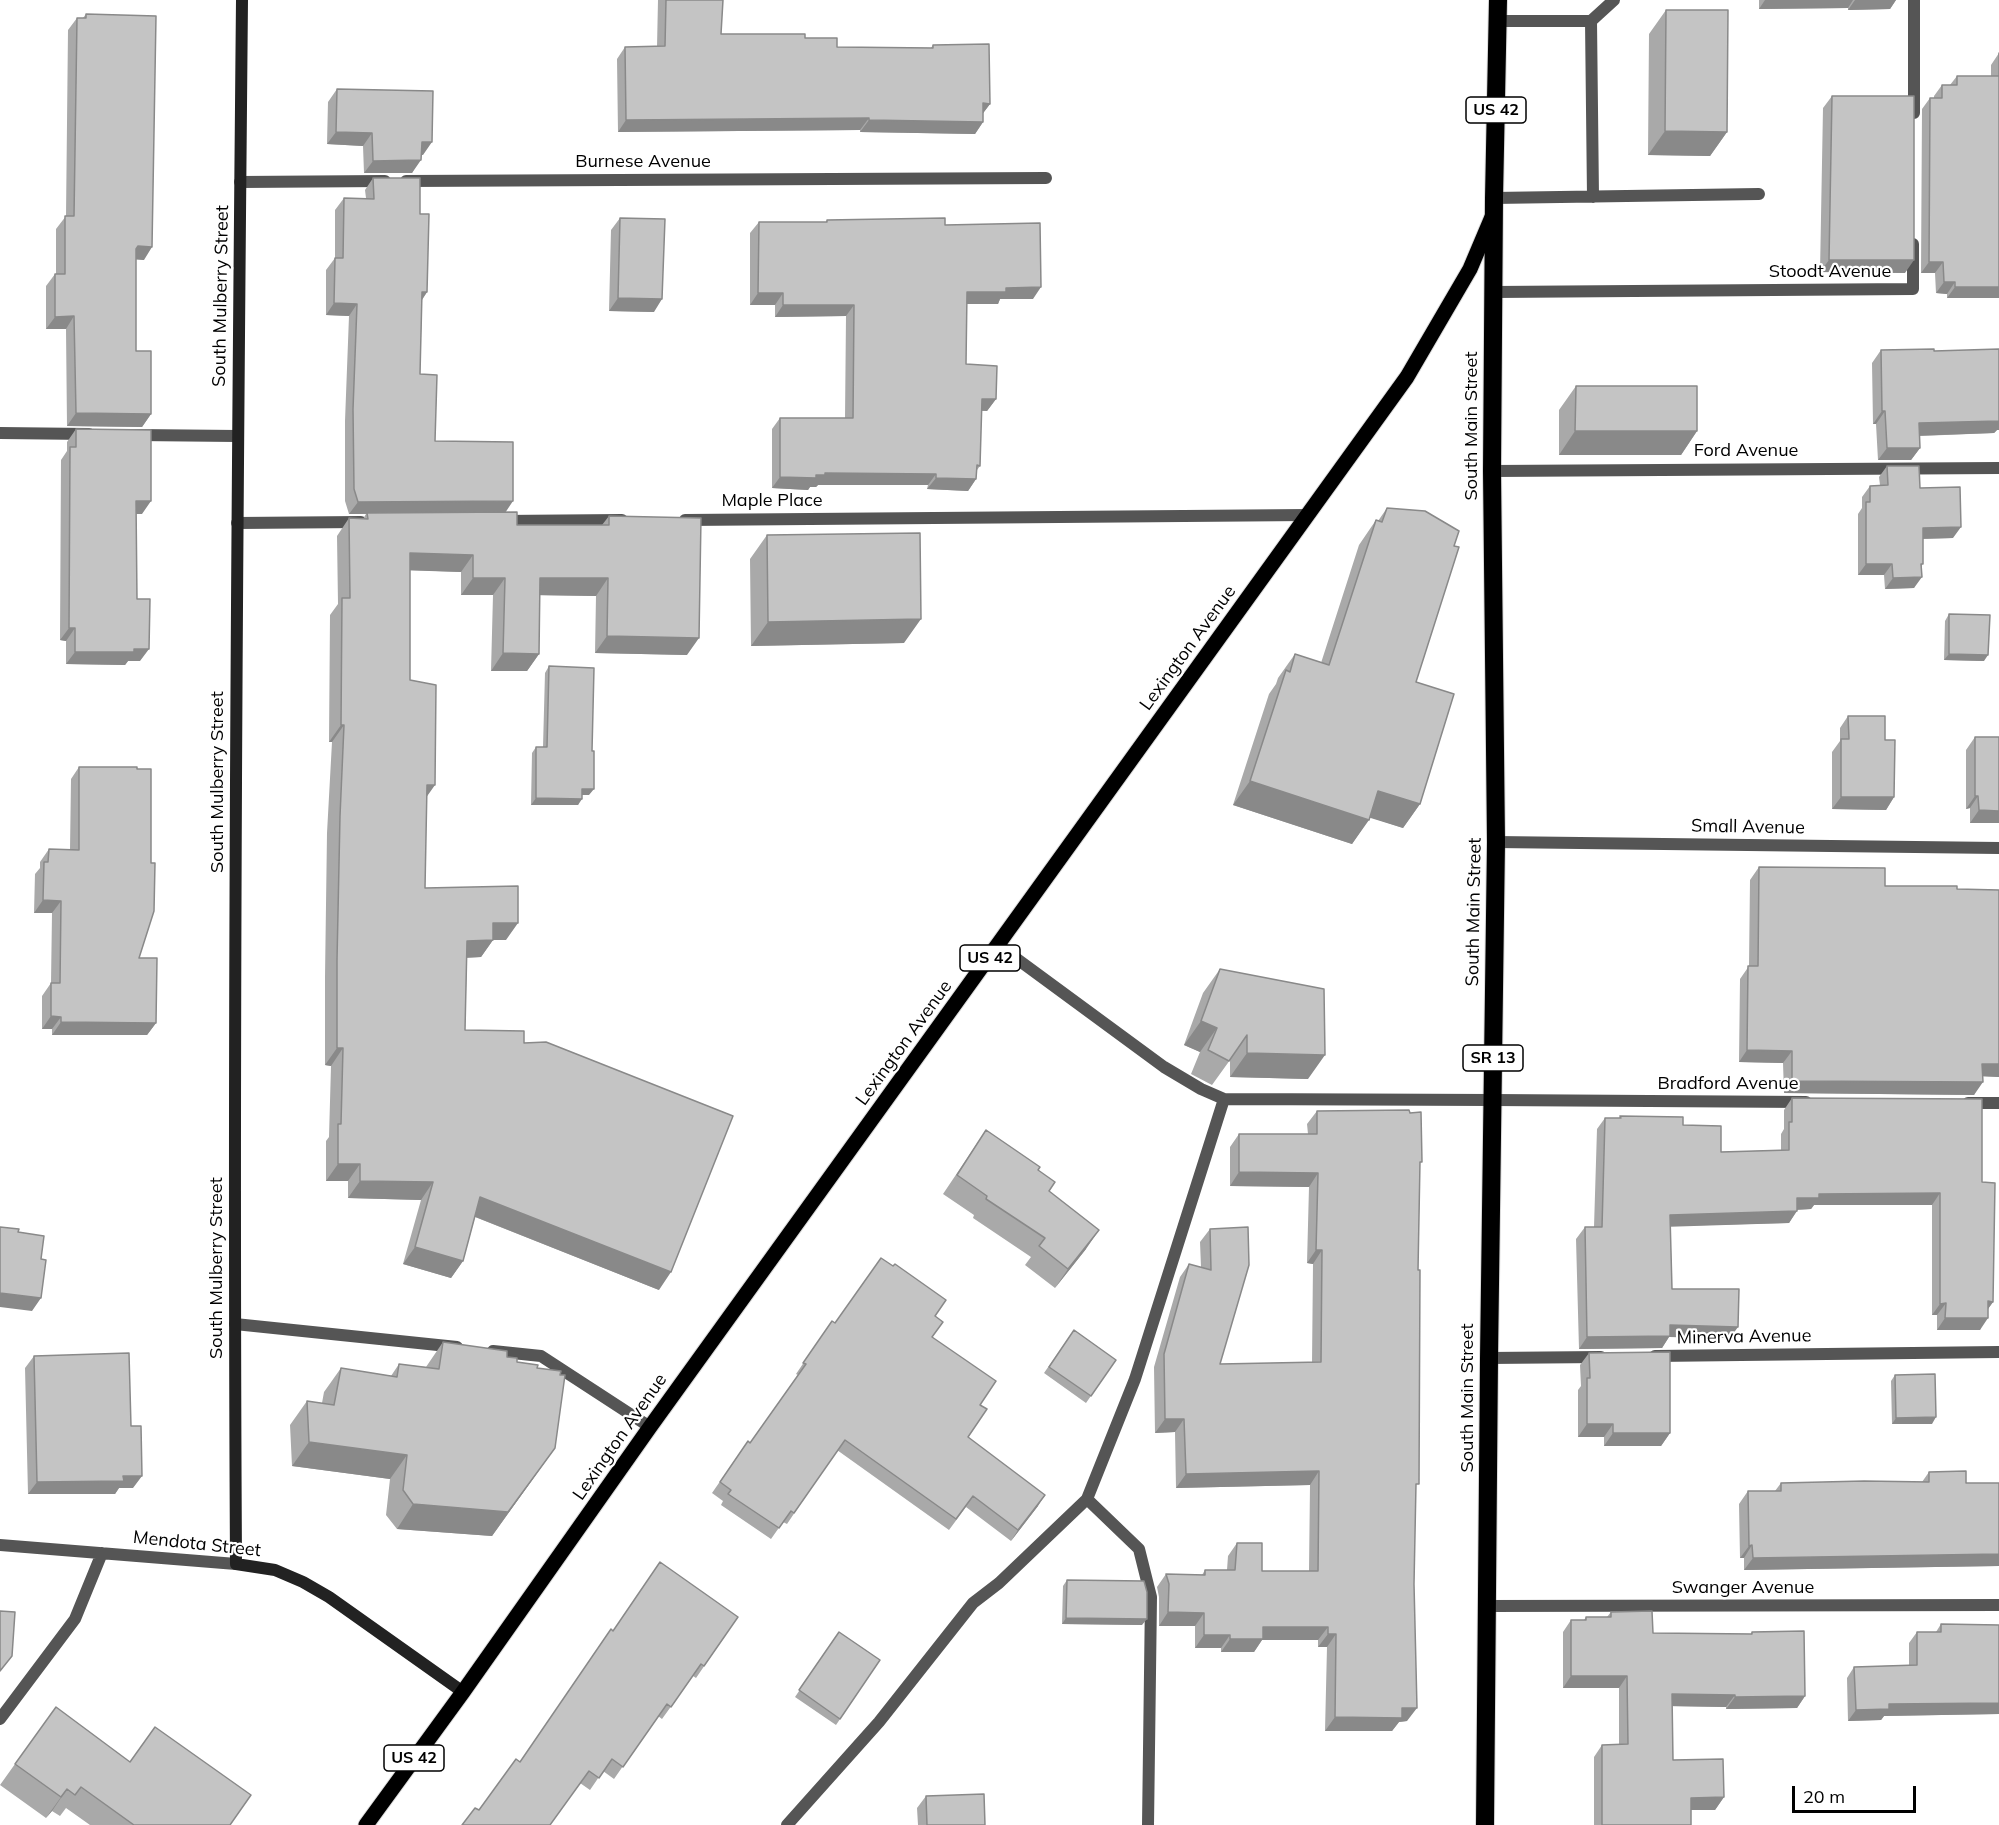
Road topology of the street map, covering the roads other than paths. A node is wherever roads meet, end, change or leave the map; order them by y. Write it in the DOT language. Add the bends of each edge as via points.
graph roads {
  1 [pos="242,0"];
  2 [pos="1498,0"];
  3 [pos="1614,0"];
  4 [pos="1914,0"];
  5 [pos="1498,21"];
  6 [pos="1591,21"];
  7 [pos="1914,127"];
  8 [pos="1046,178"];
  9 [pos="240,182"];
  10 [pos="1759,194"];
  11 [pos="1593,197"];
  12 [pos="1494,205"];
  13 [pos="1913,231"];
  14 [pos="1494,292"];
  15 [pos="0,433"];
  16 [pos="237,436"];
  17 [pos="1999,468"];
  18 [pos="1492,471"];
  19 [pos="1308,515"];
  20 [pos="632,520"];
  21 [pos="668,520"];
  22 [pos="488,521"];
  23 [pos="368,522"];
  24 [pos="237,523"];
  25 [pos="1496,842"];
  26 [pos="1999,848"];
  27 [pos="998,945"];
  28 [pos="1224,1099"];
  29 [pos="1492,1100"];
  30 [pos="1822,1102"];
  31 [pos="1952,1103"];
  32 [pos="1999,1103"];
  33 [pos="235,1324"];
  34 [pos="1999,1352"];
  35 [pos="1643,1356"];
  36 [pos="1619,1357"];
  37 [pos="1489,1358"];
  38 [pos="650,1427"];
  39 [pos="1087,1499"];
  40 [pos="0,1545"];
  41 [pos="102,1553"];
  42 [pos="236,1564"];
  43 [pos="1999,1605"];
  44 [pos="1488,1606"];
  45 [pos="463,1692"];
  46 [pos="0,1719"];
  47 [pos="366,1825"];
  48 [pos="787,1825"];
  49 [pos="1148,1825"];
  50 [pos="1485,1825"];
  1 -- 9 [label="street, South Mulberry Street"];
  2 -- 5 [label="highway, South Main Street / US 42"];
  3 -- 6 [label="street"];
  4 -- 7 [label="street"];
  5 -- 6 [label="street"];
  5 -- 12 [label="highway, South Main Street / US 42"];
  6 -- 11 [label="street"];
  8 -- 9 [label="street, Burnese Avenue"];
  9 -- 16 [label="street, South Mulberry Street"];
  10 -- 11 [label="street"];
  11 -- 12 [label="street"];
  12 -- 14 [label="highway, South Main Street / SR 13"];
  12 -- 19 [label="main road, Lexington Avenue / US 42" via="1470,269 1407,377"];
  13 -- 14 [label="street, Stoodt Avenue" via="1913,289"];
  14 -- 18 [label="highway, South Main Street / SR 13"];
  15 -- 16 [label="street"];
  16 -- 24 [label="street, South Mulberry Street"];
  17 -- 18 [label="street, Ford Avenue"];
  18 -- 25 [label="highway, South Main Street / SR 13"];
  19 -- 21 [label="street, Maple Place"];
  19 -- 27 [label="main road, Lexington Avenue / US 42"];
  20 -- 22 [label="street"];
  23 -- 24 [label="street"];
  24 -- 33 [label="street, South Mulberry Street"];
  25 -- 26 [label="street, Small Avenue"];
  25 -- 29 [label="highway, South Main Street / SR 13"];
  27 -- 28 [label="street" via="1164,1067"];
  27 -- 38 [label="main road, Lexington Avenue / US 42"];
  28 -- 29 [label="street, Bradford Avenue"];
  28 -- 39 [label="street" via="1135,1379"];
  29 -- 30 [label="street, Bradford Avenue"];
  29 -- 37 [label="highway, South Main Street / SR 13"];
  31 -- 32 [label="street"];
  33 -- 38 [label="street" via="541,1356"];
  33 -- 42 [label="street, South Mulberry Street"];
  34 -- 35 [label="street, Minerva Avenue"];
  36 -- 37 [label="street"];
  37 -- 44 [label="highway, South Main Street / SR 13"];
  38 -- 45 [label="main road, Lexington Avenue / US 42"];
  39 -- 48 [label="street" via="973,1603 879,1722"];
  39 -- 49 [label="street" via="1139,1549 1151,1597"];
  40 -- 41 [label="street, Mendota Street"];
  41 -- 42 [label="street, Mendota Street"];
  41 -- 46 [label="street" via="75,1619"];
  42 -- 45 [label="street, Mendota Street" via="275,1570 303,1582"];
  43 -- 44 [label="street, Swanger Avenue"];
  44 -- 50 [label="highway, South Main Street / SR 13"];
  45 -- 47 [label="main road, Lexington Avenue / US 42"];
}
